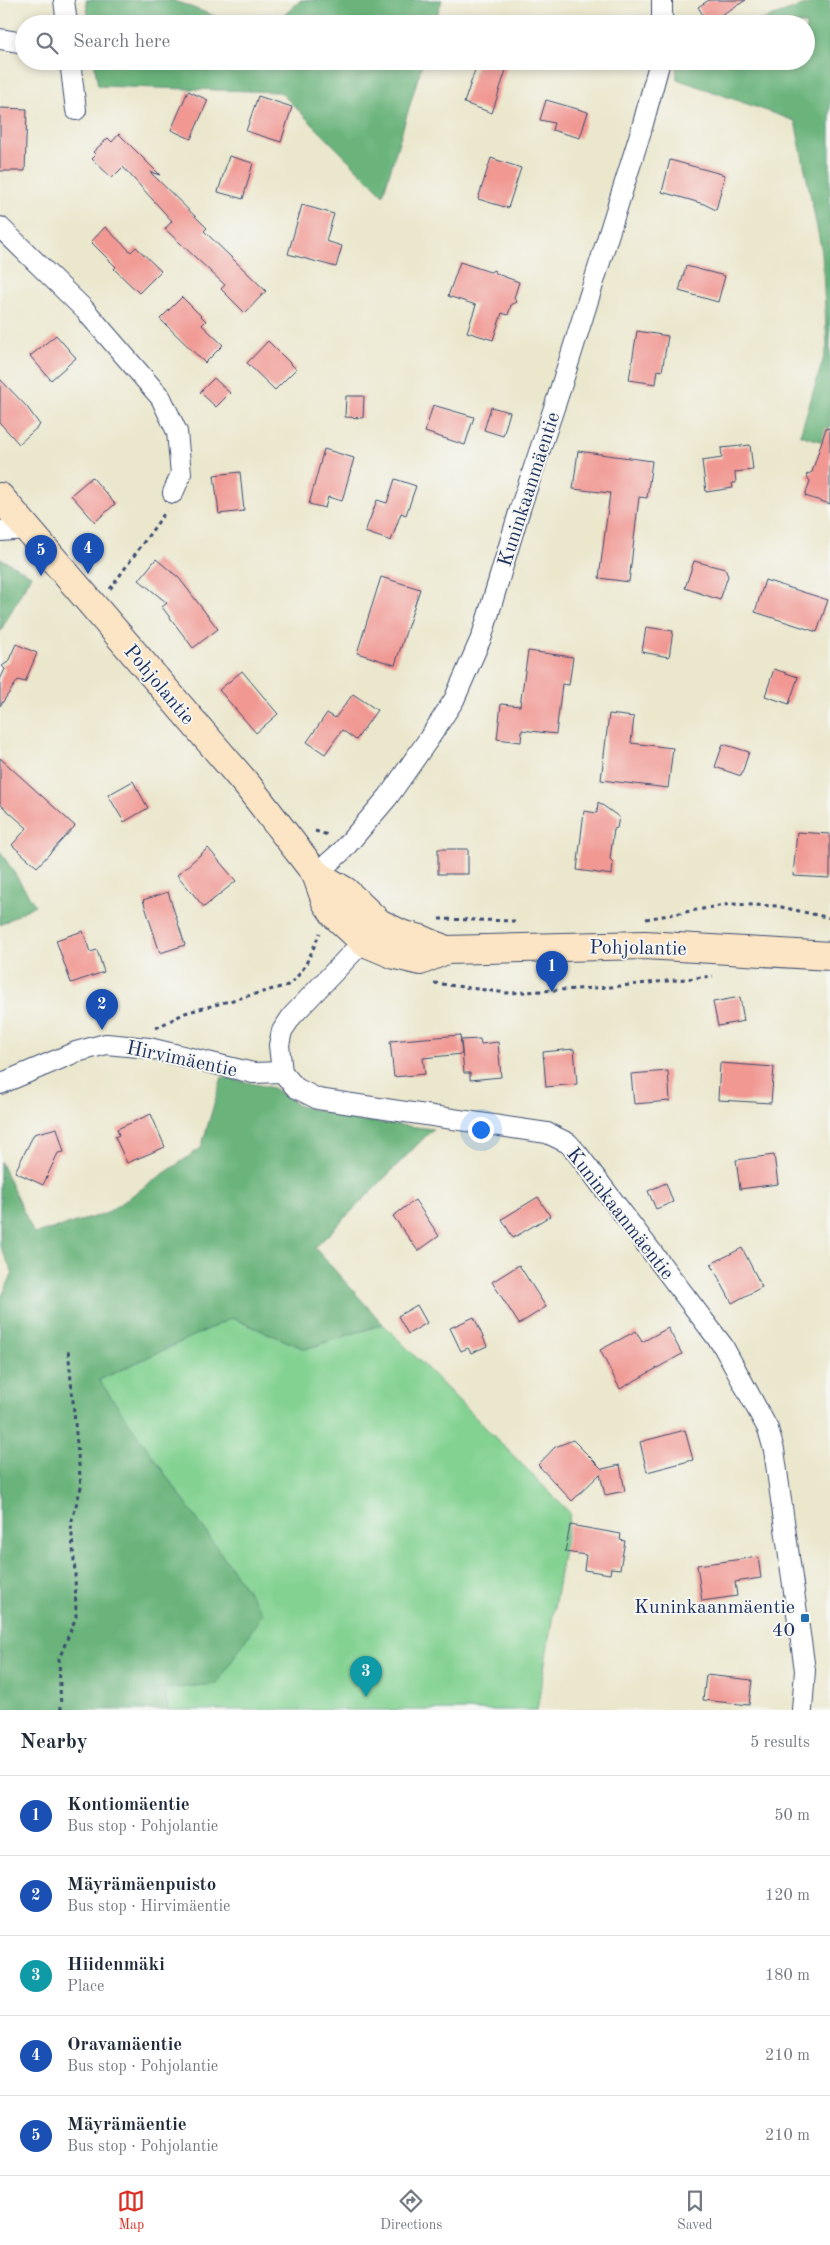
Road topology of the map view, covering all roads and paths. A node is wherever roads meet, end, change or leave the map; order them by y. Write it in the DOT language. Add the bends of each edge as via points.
graph roads {
  1 [pos="64,0"];
  2 [pos="662,0"];
  3 [pos="66,15"];
  4 [pos="662,15"];
  5 [pos="0,39"];
  6 [pos="15,41"];
  7 [pos="71,70"];
  8 [pos="658,70"];
  9 [pos="76,110"];
  10 [pos="0,227"];
  11 [pos="173,493"];
  12 [pos="0,497"];
  13 [pos="27,529"];
  14 [pos="0,531"];
  15 [pos="92,604"];
  16 [pos="316,874"];
  17 [pos="830,918"];
  18 [pos="435,919"];
  19 [pos="638,920"];
  20 [pos="521,922"];
  21 [pos="322,929"];
  22 [pos="372,932"];
  23 [pos="830,956"];
  24 [pos="722,974"];
  25 [pos="432,983"];
  26 [pos="153,1030"];
  27 [pos="282,1072"];
  28 [pos="0,1084"];
  29 [pos="68,1348"];
  30 [pos="61,1710"];
  31 [pos="802,1710"];
  1 -- 3 [label="street"];
  2 -- 4 [label="street"];
  5 -- 6 [label="street"];
  7 -- 9 [label="street"];
  8 -- 16 [label="street, Kuninkaanmäentie" via="482,636 454,700 428,740 388,797 342,851"];
  10 -- 11 [label="street" via="84,308 161,398 177,432 181,474"];
  11 -- 15 [label="path" via="164,515 114,585"];
  12 -- 13 [label="street, Pohjolantie"];
  13 -- 14 [label="street"];
  13 -- 15 [label="street, Pohjolantie"];
  15 -- 16 [label="street, Pohjolantie" via="248,786"];
  16 -- 22 [label="street, Pohjolantie" via="345,891"];
  17 -- 19 [label="path" via="777,906 730,904"];
  18 -- 20 [label="path"];
  21 -- 26 [label="path" via="306,965 288,985 185,1013"];
  22 -- 23 [label="street, Pohjolantie" via="422,939 446,950 645,944"];
  22 -- 27 [label="street" via="292,1016 282,1031 279,1045"];
  24 -- 25 [label="path" via="611,987 516,993"];
  27 -- 28 [label="street, Hirvimäentie" via="253,1073 150,1048 106,1044 76,1052"];
  27 -- 31 [label="street, Kuninkaanmäentie" via="296,1088 318,1099 548,1133 568,1143 577,1153 723,1346 768,1429 774,1450 805,1670"];
  29 -- 30 [label="path" via="81,1487 71,1524 76,1617 59,1659"];
}
